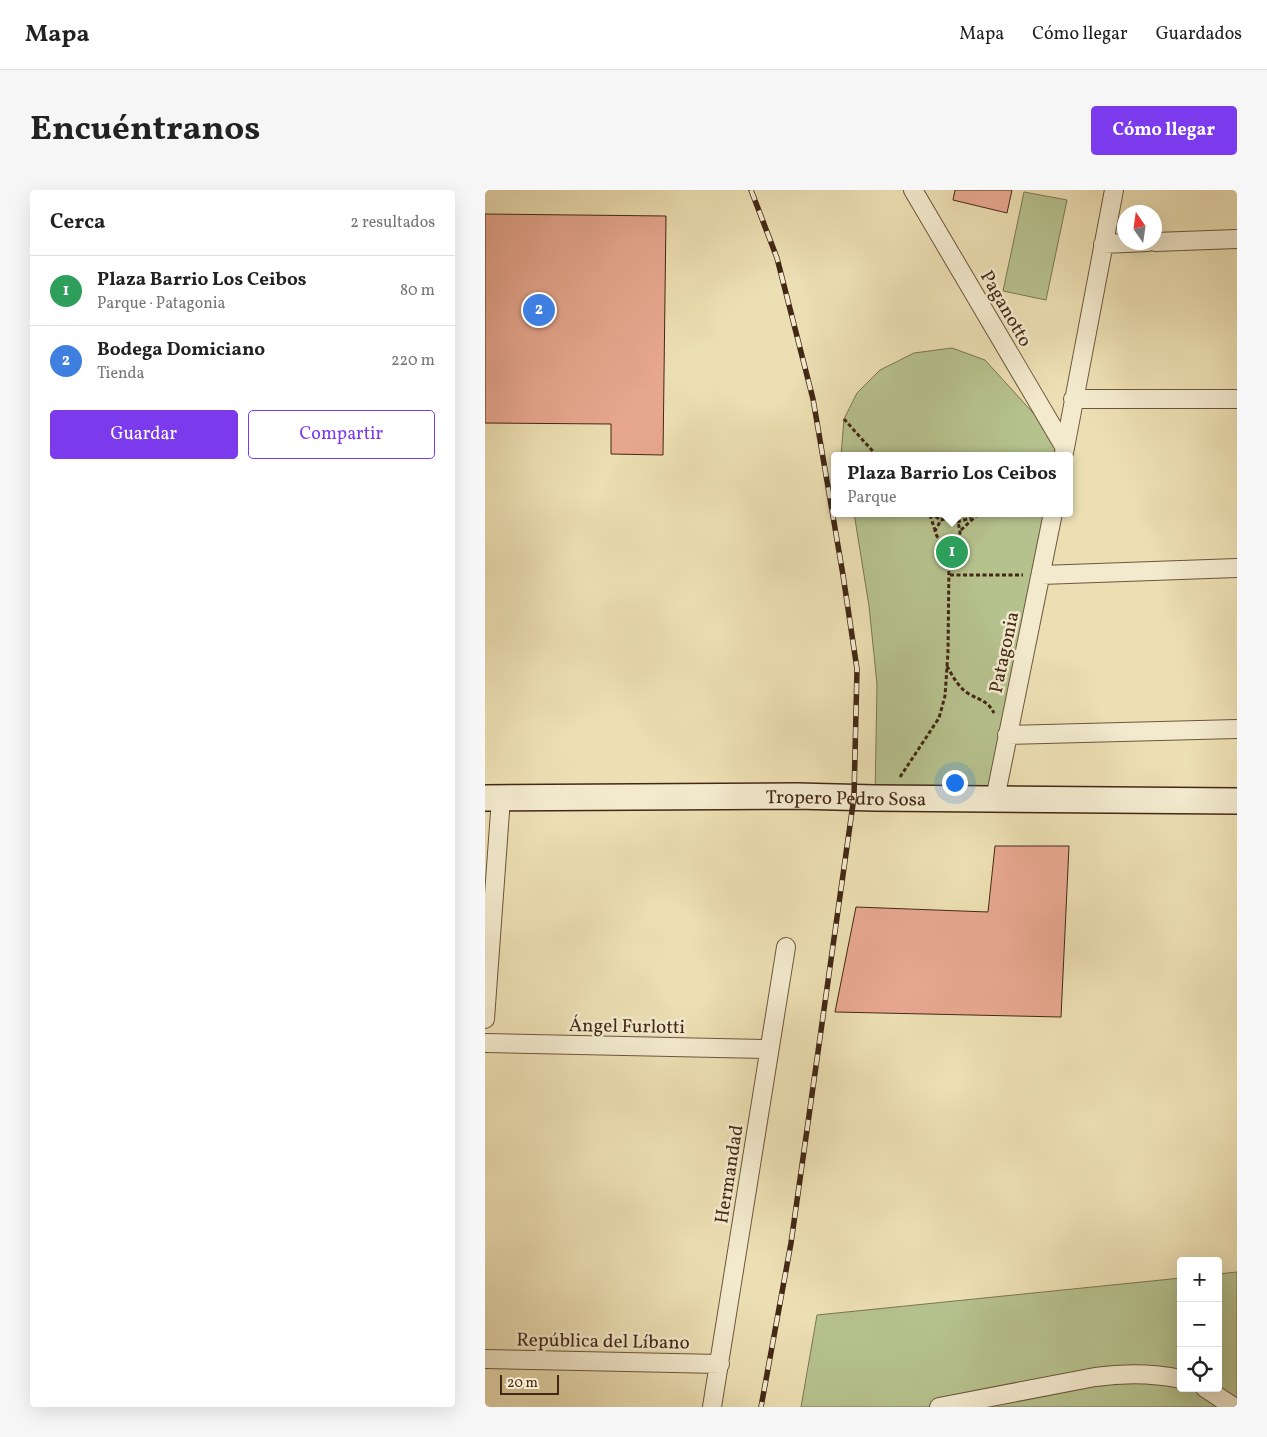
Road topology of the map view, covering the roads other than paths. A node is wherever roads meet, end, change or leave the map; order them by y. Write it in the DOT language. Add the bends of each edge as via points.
graph roads {
  1 [pos="913,190"];
  2 [pos="1114,190"];
  3 [pos="1237,239"];
  4 [pos="1162,242"];
  5 [pos="1117,243"];
  6 [pos="1103,244"];
  7 [pos="1073,399"];
  8 [pos="1237,399"];
  9 [pos="1064,452"];
  10 [pos="1052,517"];
  11 [pos="1237,568"];
  12 [pos="1041,575"];
  13 [pos="1237,729"];
  14 [pos="1007,735"];
  15 [pos="493,798"];
  16 [pos="995,800"];
  17 [pos="1237,801"];
  18 [pos="786,947"];
  19 [pos="485,1019"];
  20 [pos="485,1043"];
  21 [pos="769,1049"];
  22 [pos="485,1359"];
  23 [pos="719,1364"];
  24 [pos="1177,1378"];
  25 [pos="1211,1392"];
  26 [pos="712,1407"];
  27 [pos="939,1407"];
  28 [pos="1234,1407"];
  1 -- 9 [label="street, Paganotto"];
  2 -- 6 [label="street"];
  3 -- 4 [label="street"];
  5 -- 6 [label="street"];
  6 -- 7 [label="street"];
  7 -- 8 [label="street"];
  7 -- 9 [label="street"];
  10 -- 12 [label="street, Patagonia"];
  11 -- 12 [label="street"];
  12 -- 14 [label="street, Patagonia"];
  13 -- 14 [label="street"];
  14 -- 16 [label="street, Patagonia"];
  15 -- 16 [label="main road, Tropero Pedro Sosa"];
  15 -- 19 [label="street"];
  16 -- 17 [label="main road, Tropero Pedro Sosa"];
  18 -- 21 [label="street, Hermandad"];
  20 -- 21 [label="street, Ángel Furlotti"];
  21 -- 23 [label="street, Hermandad"];
  22 -- 23 [label="street, República del Líbano"];
  23 -- 26 [label="street, Hermandad"];
  24 -- 27 [label="street" via="1149,1374 1095,1376"];
  25 -- 28 [label="street"];
}
